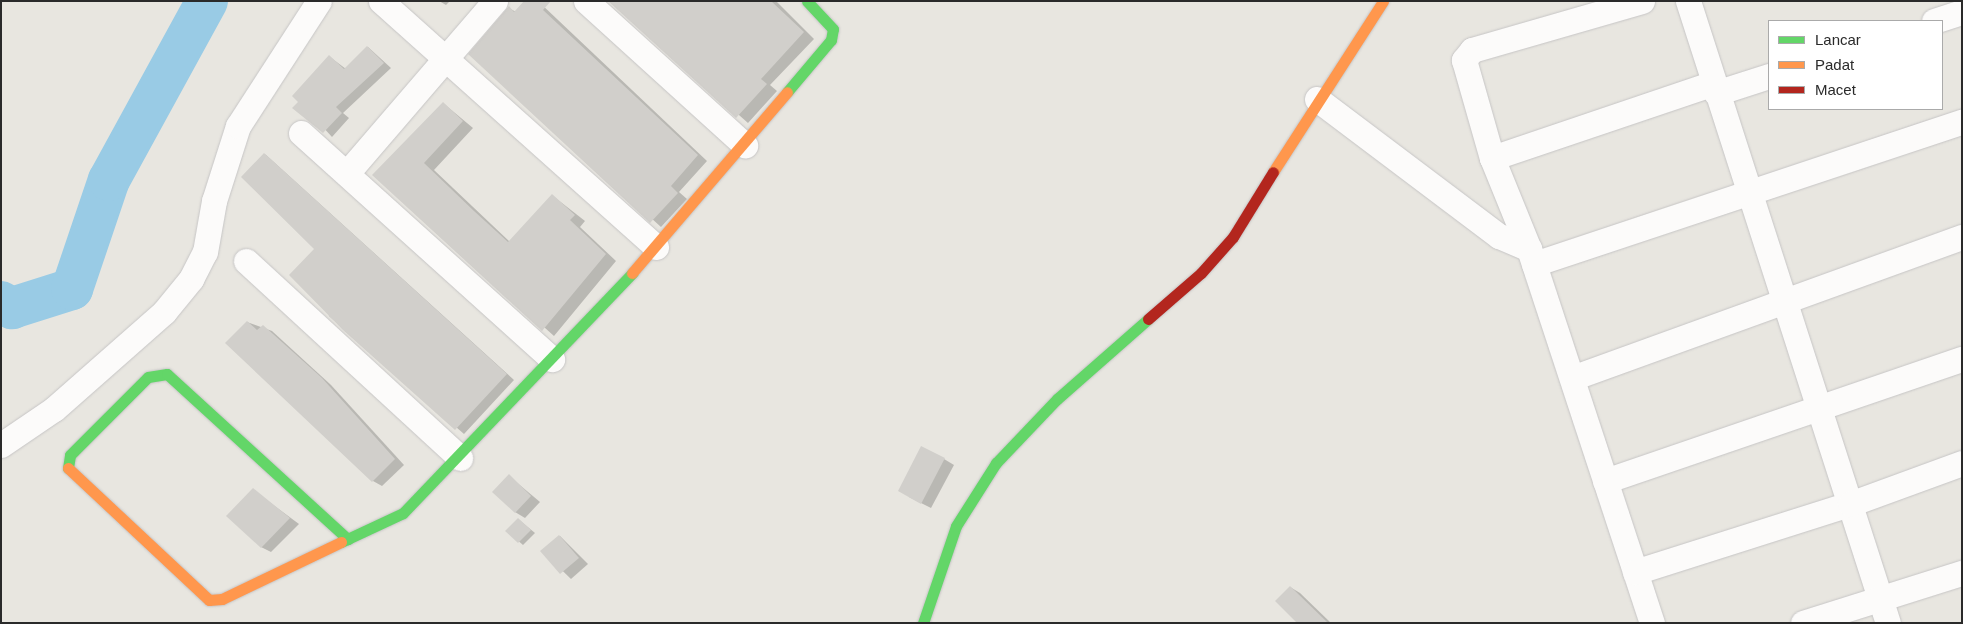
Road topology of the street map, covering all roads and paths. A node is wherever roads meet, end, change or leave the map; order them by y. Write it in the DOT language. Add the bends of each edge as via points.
graph roads {
  1 [pos="320,1"];
  2 [pos="382,1"];
  3 [pos="495,1"];
  4 [pos="586,1"];
  5 [pos="807,1"];
  6 [pos="1383,1"];
  7 [pos="1642,1"];
  8 [pos="1688,1"];
  9 [pos="1962,12"];
  10 [pos="1937,20"];
  11 [pos="446,59"];
  12 [pos="1768,76"];
  13 [pos="1715,88"];
  14 [pos="1317,99"];
  15 [pos="1962,122"];
  16 [pos="301,133"];
  17 [pos="745,145"];
  18 [pos="1492,158"];
  19 [pos="347,172"];
  20 [pos="1750,193"];
  21 [pos="1962,237"];
  22 [pos="656,247"];
  23 [pos="1532,257"];
  24 [pos="246,261"];
  25 [pos="1785,301"];
  26 [pos="552,359"];
  27 [pos="1962,359"];
  28 [pos="1572,378"];
  29 [pos="1818,406"];
  30 [pos="1,444"];
  31 [pos="460,458"];
  32 [pos="1962,463"];
  33 [pos="1605,480"];
  34 [pos="1850,504"];
  35 [pos="348,539"];
  36 [pos="1635,572"];
  37 [pos="1962,573"];
  38 [pos="1881,599"];
  39 [pos="923,623"];
  40 [pos="1652,623"];
  41 [pos="1803,623"];
  42 [pos="1888,623"];
  1 -- 30 [label="street" via="238,126 214,201 205,252 191,278 142,333 36,424"];
  2 -- 11 [label="street"];
  3 -- 11 [label="street"];
  4 -- 17 [label="street"];
  5 -- 17 [label="street" via="833,28 831,40"];
  6 -- 14 [label="street"];
  7 -- 18 [label="street" via="1472,50 1464,60 1465,72"];
  8 -- 13 [label="street"];
  9 -- 10 [label="street"];
  11 -- 19 [label="street"];
  11 -- 22 [label="street"];
  12 -- 13 [label="street"];
  13 -- 18 [label="street"];
  13 -- 20 [label="street"];
  14 -- 23 [label="street"];
  14 -- 39 [label="street" via="1256,203 1201,273 1057,399 996,463 956,526"];
  15 -- 20 [label="street"];
  16 -- 19 [label="street"];
  17 -- 22 [label="street"];
  18 -- 23 [label="street"];
  19 -- 26 [label="street"];
  20 -- 23 [label="street"];
  20 -- 25 [label="street"];
  21 -- 25 [label="street"];
  22 -- 26 [label="street"];
  23 -- 28 [label="street"];
  24 -- 31 [label="street"];
  25 -- 28 [label="street"];
  25 -- 29 [label="street"];
  26 -- 31 [label="street"];
  27 -- 29 [label="street"];
  28 -- 33 [label="street"];
  29 -- 33 [label="street"];
  29 -- 34 [label="street"];
  31 -- 35 [label="street" via="404,513"];
  32 -- 34 [label="street"];
  33 -- 36 [label="street"];
  34 -- 36 [label="street"];
  34 -- 38 [label="street"];
  35 -- 35 [label="street" via="167,374 148,378 70,455 67,465 72,476 209,600 222,598"];
  36 -- 40 [label="street"];
  37 -- 38 [label="street"];
  38 -- 41 [label="street"];
  38 -- 42 [label="street"];
}
